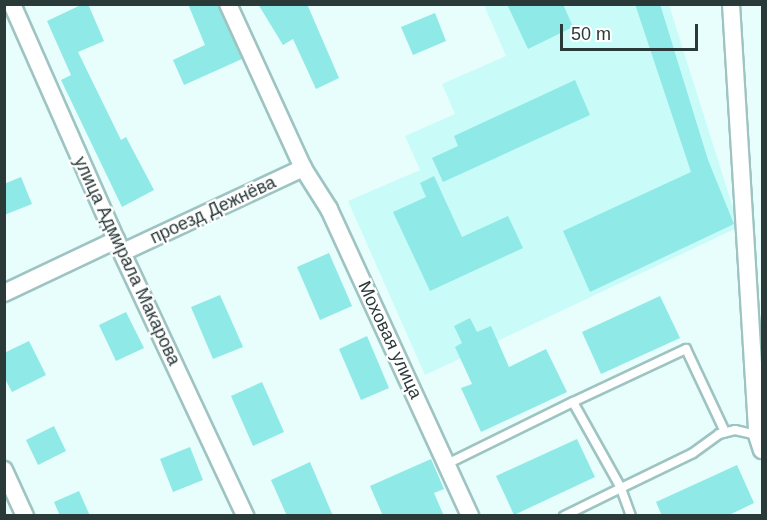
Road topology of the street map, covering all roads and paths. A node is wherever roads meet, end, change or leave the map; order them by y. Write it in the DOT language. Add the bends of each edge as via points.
graph roads {
  1 [pos="12,4"];
  2 [pos="228,4"];
  3 [pos="731,4"];
  4 [pos="303,168"];
  5 [pos="119,246"];
  6 [pos="4,293"];
  7 [pos="573,402"];
  8 [pos="725,432"];
  9 [pos="760,442"];
  10 [pos="447,465"];
  11 [pos="4,470"];
  12 [pos="621,488"];
  13 [pos="25,516"];
  14 [pos="245,516"];
  15 [pos="470,516"];
  16 [pos="564,516"];
  17 [pos="631,516"];
  1 -- 5 [label="street, улица Адмирала Макарова"];
  2 -- 4 [label="street, Моховая улица"];
  3 -- 9 [label="street"];
  4 -- 5 [label="street, проезд Дежнёва"];
  4 -- 10 [label="street, Моховая улица" via="329,209"];
  5 -- 6 [label="street, проезд Дежнёва"];
  5 -- 14 [label="street, улица Адмирала Макарова"];
  7 -- 8 [label="lane" via="687,349"];
  7 -- 10 [label="lane"];
  7 -- 12 [label="lane"];
  8 -- 9 [label="lane"];
  8 -- 12 [label="lane"];
  10 -- 15 [label="street, Моховая улица"];
  11 -- 13 [label="street"];
  12 -- 16 [label="lane"];
  12 -- 17 [label="lane"];
}
